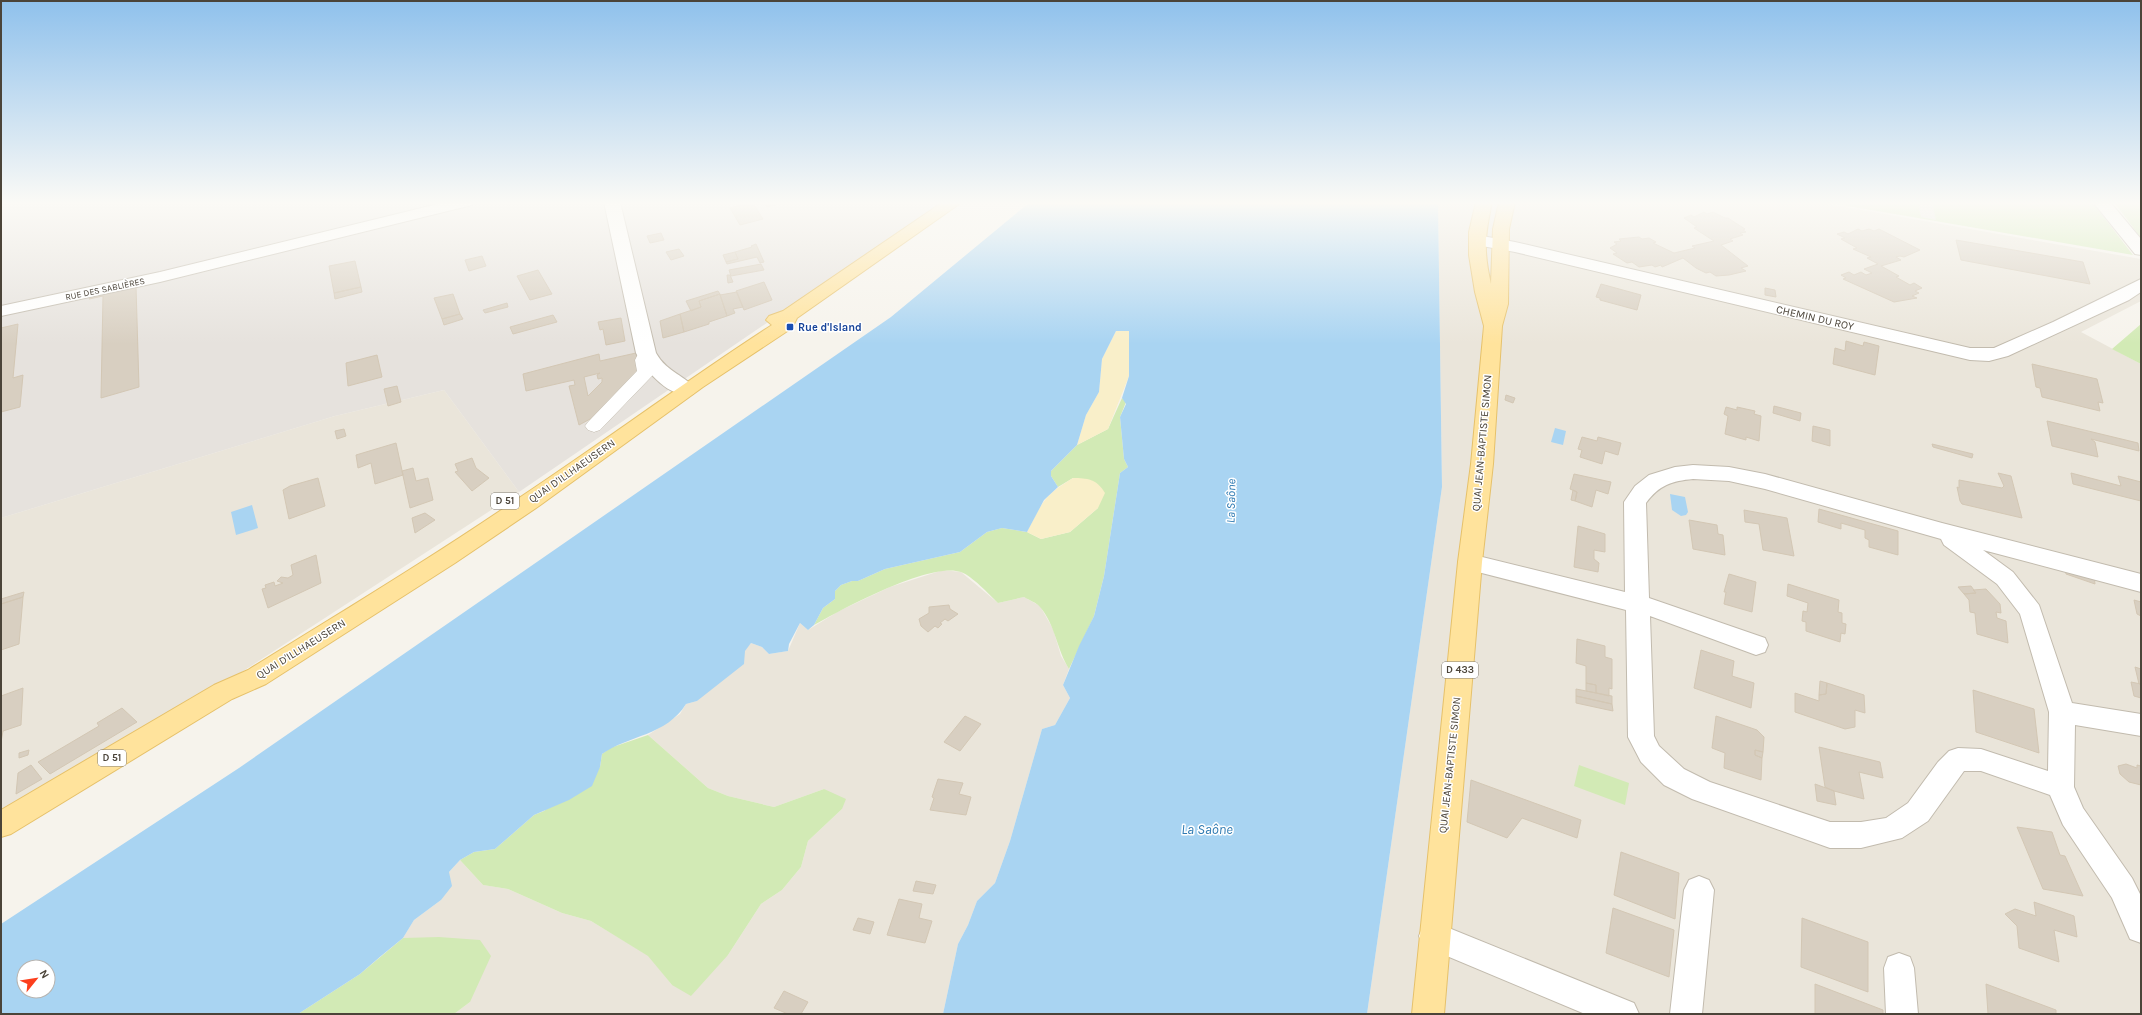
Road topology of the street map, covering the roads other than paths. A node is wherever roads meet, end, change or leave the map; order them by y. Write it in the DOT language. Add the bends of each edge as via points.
graph roads {
  1 [pos="273,249"];
  2 [pos="623,249"];
  3 [pos="885,249"];
  4 [pos="1478,249"];
  5 [pos="1501,249"];
  6 [pos="1524,249"];
  7 [pos="2141,284"];
  8 [pos="1,311"];
  9 [pos="1492,326"];
  10 [pos="646,353"];
  11 [pos="682,388"];
  12 [pos="594,426"];
  13 [pos="1940,530"];
  14 [pos="1470,562"];
  15 [pos="2141,583"];
  16 [pos="1638,604"];
  17 [pos="1756,645"];
  18 [pos="2062,712"];
  19 [pos="2141,725"];
  20 [pos="2060,788"];
  21 [pos="1,825"];
  22 [pos="1699,890"];
  23 [pos="2141,929"];
  24 [pos="1434,936"];
  25 [pos="1899,968"];
  26 [pos="1428,1014"];
  27 [pos="1623,1014"];
  28 [pos="1686,1014"];
  29 [pos="1902,1014"];
  1 -- 8 [label="street, RUE DES SABLIÈRES" via="160,277"];
  2 -- 10 [label="street"];
  3 -- 11 [label="main road, QUAI D'ILLHAEUSERN / D 51" via="789,315 776,319"];
  4 -- 9 [label="main road, QUAI JEAN-BAPTISTE SIMON / D 433" via="1484,300"];
  5 -- 9 [label="main road, QUAI JEAN-BAPTISTE SIMON / D 433" via="1499,304"];
  6 -- 7 [label="street, CHEMIN DU ROY" via="1970,354 1989,355 2001,352 2095,309"];
  9 -- 14 [label="main road, QUAI JEAN-BAPTISTE SIMON / D 433" via="1482,464"];
  10 -- 11 [label="street" via="651,364"];
  10 -- 12 [label="street" via="643,360 646,372"];
  11 -- 21 [label="main road, QUAI D'ILLHAEUSERN / D 51" via="531,501 446,557 257,677 223,692"];
  13 -- 15 [label="street"];
  13 -- 16 [label="street" via="1771,482 1707,473 1676,474 1656,480 1644,488 1635,502"];
  13 -- 18 [label="street" via="2005,578 2032,611"];
  14 -- 16 [label="street"];
  14 -- 24 [label="main road, QUAI JEAN-BAPTISTE SIMON / D 433"];
  16 -- 17 [label="street"];
  16 -- 20 [label="street" via="1641,737 1650,754 1674,777 1702,791 1830,835 1853,835 1892,829 1918,812 1958,758 1981,760"];
  18 -- 19 [label="street"];
  18 -- 20 [label="street"];
  20 -- 23 [label="street" via="2073,816 2122,888"];
  22 -- 28 [label="street"];
  24 -- 26 [label="main road, QUAI JEAN-BAPTISTE SIMON / D 433"];
  24 -- 27 [label="street"];
  25 -- 29 [label="street"];
}
